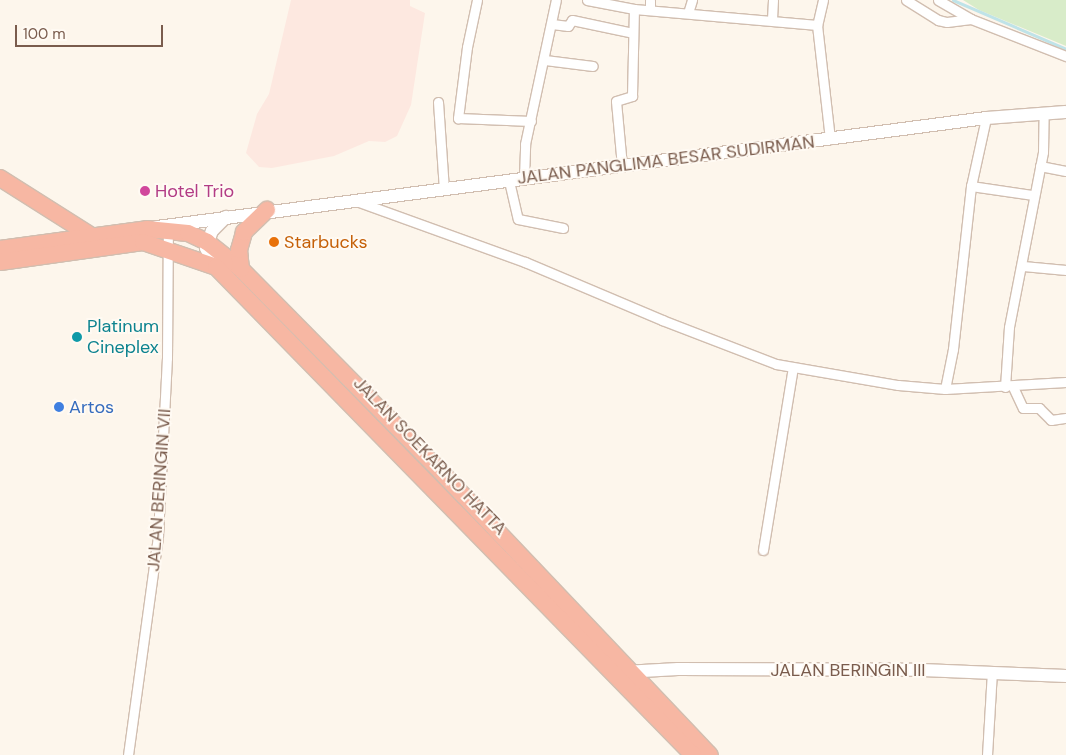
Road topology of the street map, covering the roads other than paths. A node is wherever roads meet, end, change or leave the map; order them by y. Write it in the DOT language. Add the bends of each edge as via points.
graph roads {
  1 [pos="477,0"];
  2 [pos="556,0"];
  3 [pos="587,0"];
  4 [pos="650,0"];
  5 [pos="692,0"];
  6 [pos="773,0"];
  7 [pos="823,0"];
  8 [pos="906,0"];
  9 [pos="938,0"];
  10 [pos="634,9"];
  11 [pos="650,10"];
  12 [pos="688,14"];
  13 [pos="772,19"];
  14 [pos="971,19"];
  15 [pos="552,24"];
  16 [pos="818,25"];
  17 [pos="633,33"];
  18 [pos="1066,56"];
  19 [pos="545,60"];
  20 [pos="593,66"];
  21 [pos="438,102"];
  22 [pos="1066,112"];
  23 [pos="1044,113"];
  24 [pos="986,118"];
  25 [pos="531,121"];
  26 [pos="830,139"];
  27 [pos="622,166"];
  28 [pos="1040,166"];
  29 [pos="1066,171"];
  30 [pos="0,178"];
  31 [pos="524,178"];
  32 [pos="509,181"];
  33 [pos="971,186"];
  34 [pos="444,189"];
  35 [pos="1033,195"];
  36 [pos="354,200"];
  37 [pos="267,210"];
  38 [pos="226,217"];
  39 [pos="563,228"];
  40 [pos="188,233"];
  41 [pos="90,235"];
  42 [pos="145,235"];
  43 [pos="168,235"];
  44 [pos="208,242"];
  45 [pos="0,249"];
  46 [pos="0,262"];
  47 [pos="1023,266"];
  48 [pos="216,268"];
  49 [pos="241,269"];
  50 [pos="1066,270"];
  51 [pos="793,367"];
  52 [pos="1066,382"];
  53 [pos="1009,387"];
  54 [pos="945,389"];
  55 [pos="1066,418"];
  56 [pos="385,427"];
  57 [pos="763,550"];
  58 [pos="992,671"];
  59 [pos="622,673"];
  60 [pos="1066,676"];
  61 [pos="128,755"];
  62 [pos="693,755"];
  63 [pos="710,755"];
  64 [pos="987,755"];
  1 -- 25 [label="street" via="458,118"];
  2 -- 15 [label="street"];
  3 -- 10 [label="street"];
  4 -- 11 [label="street"];
  5 -- 12 [label="street"];
  6 -- 13 [label="street"];
  7 -- 16 [label="street"];
  8 -- 14 [label="street" via="938,20"];
  9 -- 14 [label="street"];
  10 -- 11 [label="street"];
  10 -- 17 [label="street"];
  11 -- 12 [label="street"];
  12 -- 13 [label="street"];
  13 -- 16 [label="street"];
  14 -- 18 [label="street"];
  15 -- 17 [label="street" via="568,26 572,20"];
  15 -- 19 [label="street"];
  16 -- 26 [label="street"];
  17 -- 27 [label="street" via="632,96 616,101"];
  19 -- 20 [label="street"];
  19 -- 25 [label="street"];
  21 -- 34 [label="street"];
  22 -- 23 [label="main road, JALAN PANGLIMA BESAR SUDIRMAN"];
  23 -- 24 [label="main road, JALAN PANGLIMA BESAR SUDIRMAN"];
  23 -- 28 [label="street"];
  24 -- 26 [label="main road, JALAN PANGLIMA BESAR SUDIRMAN"];
  24 -- 33 [label="street"];
  25 -- 31 [label="street" via="525,144"];
  26 -- 27 [label="main road, JALAN PANGLIMA BESAR SUDIRMAN"];
  27 -- 31 [label="main road, JALAN PANGLIMA BESAR SUDIRMAN"];
  28 -- 29 [label="street"];
  28 -- 35 [label="street"];
  30 -- 41 [label="highway"];
  31 -- 32 [label="main road, JALAN PANGLIMA BESAR SUDIRMAN"];
  32 -- 34 [label="main road, JALAN PANGLIMA BESAR SUDIRMAN"];
  32 -- 39 [label="street" via="518,219"];
  33 -- 35 [label="street"];
  33 -- 54 [label="street" via="953,349"];
  34 -- 36 [label="main road, JALAN PANGLIMA BESAR SUDIRMAN"];
  35 -- 47 [label="street"];
  36 -- 37 [label="main road, JALAN PANGLIMA BESAR SUDIRMAN"];
  36 -- 51 [label="street" via="525,262 748,355"];
  37 -- 38 [label="main road, JALAN PANGLIMA BESAR SUDIRMAN"];
  37 -- 49 [label="highway" via="244,232 239,250"];
  38 -- 40 [label="main road"];
  38 -- 43 [label="main road"];
  38 -- 44 [label="main road" via="212,231"];
  40 -- 43 [label="highway, JALAN SOEKARNO HATTA"];
  40 -- 44 [label="highway, JALAN SOEKARNO HATTA"];
  41 -- 42 [label="highway"];
  41 -- 45 [label="highway"];
  42 -- 43 [label="highway"];
  42 -- 43 [label="main road"];
  42 -- 46 [label="highway"];
  43 -- 48 [label="highway"];
  43 -- 61 [label="street, JALAN BERINGIN VII" via="167,358 158,535"];
  44 -- 48 [label="main road" via="206,251"];
  44 -- 49 [label="highway, JALAN SOEKARNO HATTA"];
  47 -- 50 [label="street"];
  47 -- 53 [label="street" via="1009,327"];
  48 -- 56 [label="highway, JALAN SOEKARNO HATTA"];
  49 -- 56 [label="highway, JALAN SOEKARNO HATTA"];
  51 -- 54 [label="street" via="898,385"];
  51 -- 57 [label="street"];
  52 -- 53 [label="street"];
  53 -- 54 [label="street"];
  53 -- 55 [label="street" via="1023,408 1039,408 1051,420"];
  56 -- 59 [label="highway, JALAN SOEKARNO HATTA" via="570,606"];
  58 -- 59 [label="main road, JALAN BERINGIN III" via="678,669"];
  58 -- 60 [label="main road, JALAN BERINGIN III"];
  58 -- 64 [label="street"];
  59 -- 62 [label="highway, JALAN SOEKARNO HATTA"];
  59 -- 63 [label="highway, JALAN SOEKARNO HATTA"];
}
